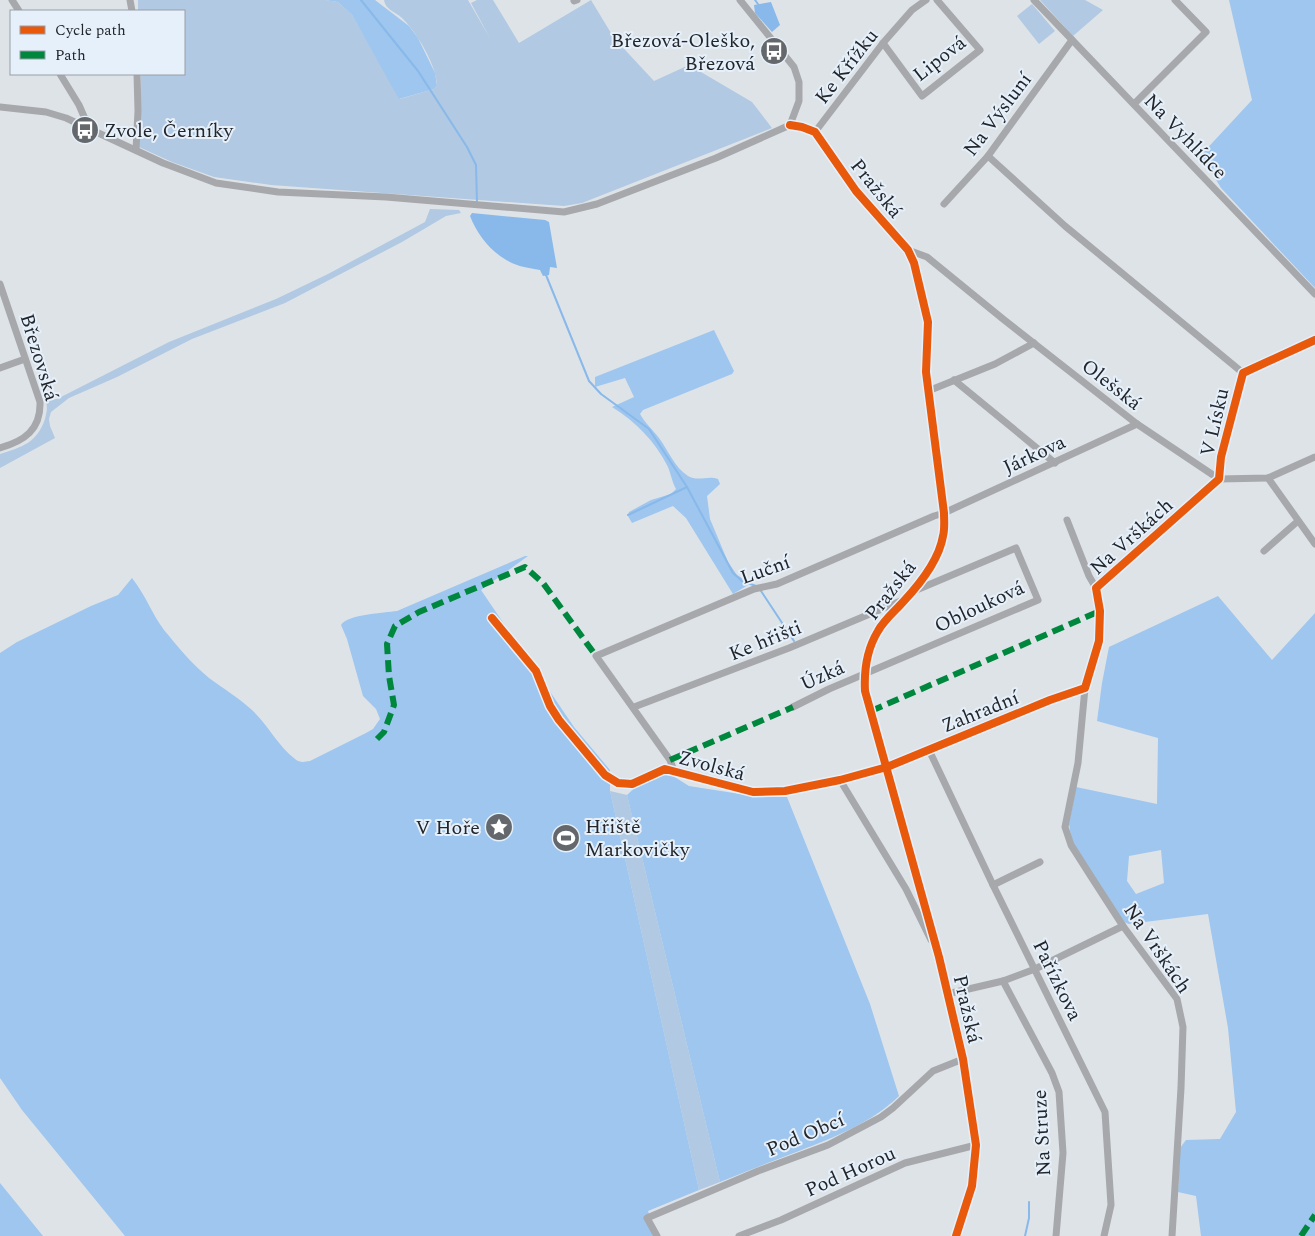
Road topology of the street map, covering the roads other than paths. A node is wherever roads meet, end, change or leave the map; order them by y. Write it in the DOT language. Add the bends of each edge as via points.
graph roads {
  1 [pos="740,0"];
  2 [pos="926,0"];
  3 [pos="937,0"];
  4 [pos="1034,0"];
  5 [pos="1175,0"];
  6 [pos="1072,40"];
  7 [pos="882,43"];
  8 [pos="61,75"];
  9 [pos="137,75"];
  10 [pos="1134,104"];
  11 [pos="0,107"];
  12 [pos="790,125"];
  13 [pos="89,128"];
  14 [pos="815,132"];
  15 [pos="136,150"];
  16 [pos="988,156"];
  17 [pos="944,204"];
  18 [pos="908,250"];
  19 [pos="0,284"];
  20 [pos="1315,294"];
  21 [pos="2,297"];
  22 [pos="1315,340"];
  23 [pos="1034,344"];
  24 [pos="25,359"];
  25 [pos="0,368"];
  26 [pos="1243,373"];
  27 [pos="954,380"];
  28 [pos="928,391"];
  29 [pos="1137,424"];
  30 [pos="0,448"];
  31 [pos="1315,457"];
  32 [pos="1055,463"];
  33 [pos="1268,478"];
  34 [pos="1219,480"];
  35 [pos="944,513"];
  36 [pos="1067,520"];
  37 [pos="1298,520"];
  38 [pos="1315,544"];
  39 [pos="1264,551"];
  40 [pos="1096,588"];
  41 [pos="912,592"];
  42 [pos="907,598"];
  43 [pos="492,618"];
  44 [pos="864,674"];
  45 [pos="1085,688"];
  46 [pos="793,706"];
  47 [pos="634,708"];
  48 [pos="929,750"];
  49 [pos="887,767"];
  50 [pos="674,771"];
  51 [pos="840,780"];
  52 [pos="1040,862"];
  53 [pos="993,885"];
  54 [pos="1123,926"];
  55 [pos="939,957"];
  56 [pos="1035,969"];
  57 [pos="1004,981"];
  58 [pos="947,994"];
  59 [pos="963,1059"];
  60 [pos="976,1145"];
  61 [pos="656,1236"];
  62 [pos="739,1236"];
  63 [pos="956,1236"];
  64 [pos="1056,1236"];
  65 [pos="1104,1236"];
  66 [pos="1172,1236"];
  1 -- 12 [label="street" via="794,67 799,82 799,101"];
  2 -- 7 [label="street, Ke Křížku" via="912,10"];
  3 -- 7 [label="street, Lipová" via="980,50 930,90 922,96"];
  4 -- 6 [label="street, Na Vyhlídce"];
  5 -- 10 [label="street" via="1206,32"];
  6 -- 10 [label="street, Na Vyhlídce"];
  6 -- 16 [label="street, Na Výsluní"];
  7 -- 14 [label="street, Ke Křížku"];
  8 -- 13 [label="street"];
  9 -- 15 [label="street"];
  10 -- 20 [label="street, Na Vyhlídce"];
  11 -- 13 [label="street" via="46,112"];
  12 -- 14 [label="street"];
  12 -- 15 [label="street" via="623,194 564,212 216,183"];
  13 -- 15 [label="street"];
  14 -- 18 [label="street, Pražská" via="856,191"];
  16 -- 17 [label="street, Na Výsluní"];
  16 -- 26 [label="street, V Lísku" via="1065,226"];
  18 -- 23 [label="street, Olešská" via="927,257"];
  18 -- 28 [label="street, Pražská" via="928,322"];
  19 -- 21 [label="street, Březovská"];
  21 -- 24 [label="street, Březovská"];
  22 -- 26 [label="street"];
  23 -- 27 [label="street"];
  23 -- 29 [label="street, Olešská"];
  24 -- 25 [label="street"];
  24 -- 30 [label="street, Březovská" via="41,412 25,439"];
  26 -- 34 [label="street, V Lísku"];
  27 -- 28 [label="street"];
  27 -- 32 [label="street"];
  28 -- 35 [label="street, Pražská"];
  29 -- 32 [label="street, Járkova"];
  29 -- 34 [label="street, Olešská"];
  31 -- 33 [label="street"];
  32 -- 35 [label="street, Járkova"];
  33 -- 34 [label="street"];
  33 -- 37 [label="street"];
  34 -- 40 [label="street, Na Vrškách"];
  35 -- 41 [label="street, Pražská" via="940,548"];
  35 -- 47 [label="street, Luční" via="596,656"];
  36 -- 40 [label="street"];
  37 -- 38 [label="street"];
  37 -- 39 [label="street"];
  40 -- 45 [label="street, Na Vrškách" via="1100,611 1099,640"];
  41 -- 42 [label="street, Pražská"];
  41 -- 44 [label="street, Oblouková" via="1016,548 1038,600"];
  42 -- 44 [label="street, Pražská" via="878,631"];
  42 -- 47 [label="street, Ke hřišti"];
  43 -- 50 [label="street, Zvolská" via="536,672 559,720 605,775 618,783 632,784 665,769"];
  44 -- 46 [label="street, Úzká"];
  44 -- 49 [label="street, Pražská"];
  45 -- 48 [label="street, Zahradní"];
  45 -- 54 [label="street, Na Vrškách" via="1078,763 1065,827 1071,845"];
  47 -- 50 [label="street" via="670,760"];
  48 -- 49 [label="street, Zahradní"];
  48 -- 53 [label="street, Pařízkova"];
  49 -- 51 [label="street, Zvolská"];
  49 -- 55 [label="street, Pražská"];
  50 -- 51 [label="street, Zvolská" via="753,792 785,791"];
  51 -- 55 [label="street" via="906,889"];
  52 -- 53 [label="street"];
  53 -- 56 [label="street, Pařízkova"];
  54 -- 56 [label="street"];
  54 -- 66 [label="street, Na Vrškách" via="1177,999 1183,1027"];
  55 -- 58 [label="street, Pražská"];
  56 -- 57 [label="street"];
  56 -- 65 [label="street, Pařízkova" via="1105,1112 1111,1206"];
  57 -- 58 [label="street"];
  57 -- 64 [label="street, Na Struze" via="1059,1092 1063,1153"];
  58 -- 59 [label="street, Pražská"];
  59 -- 60 [label="street, Pražská"];
  59 -- 61 [label="street, Pod Obcí" via="933,1071 894,1108 828,1145 647,1218"];
  60 -- 62 [label="street, Pod Horou" via="905,1163"];
  60 -- 63 [label="street, Pražská" via="972,1186"];
}
